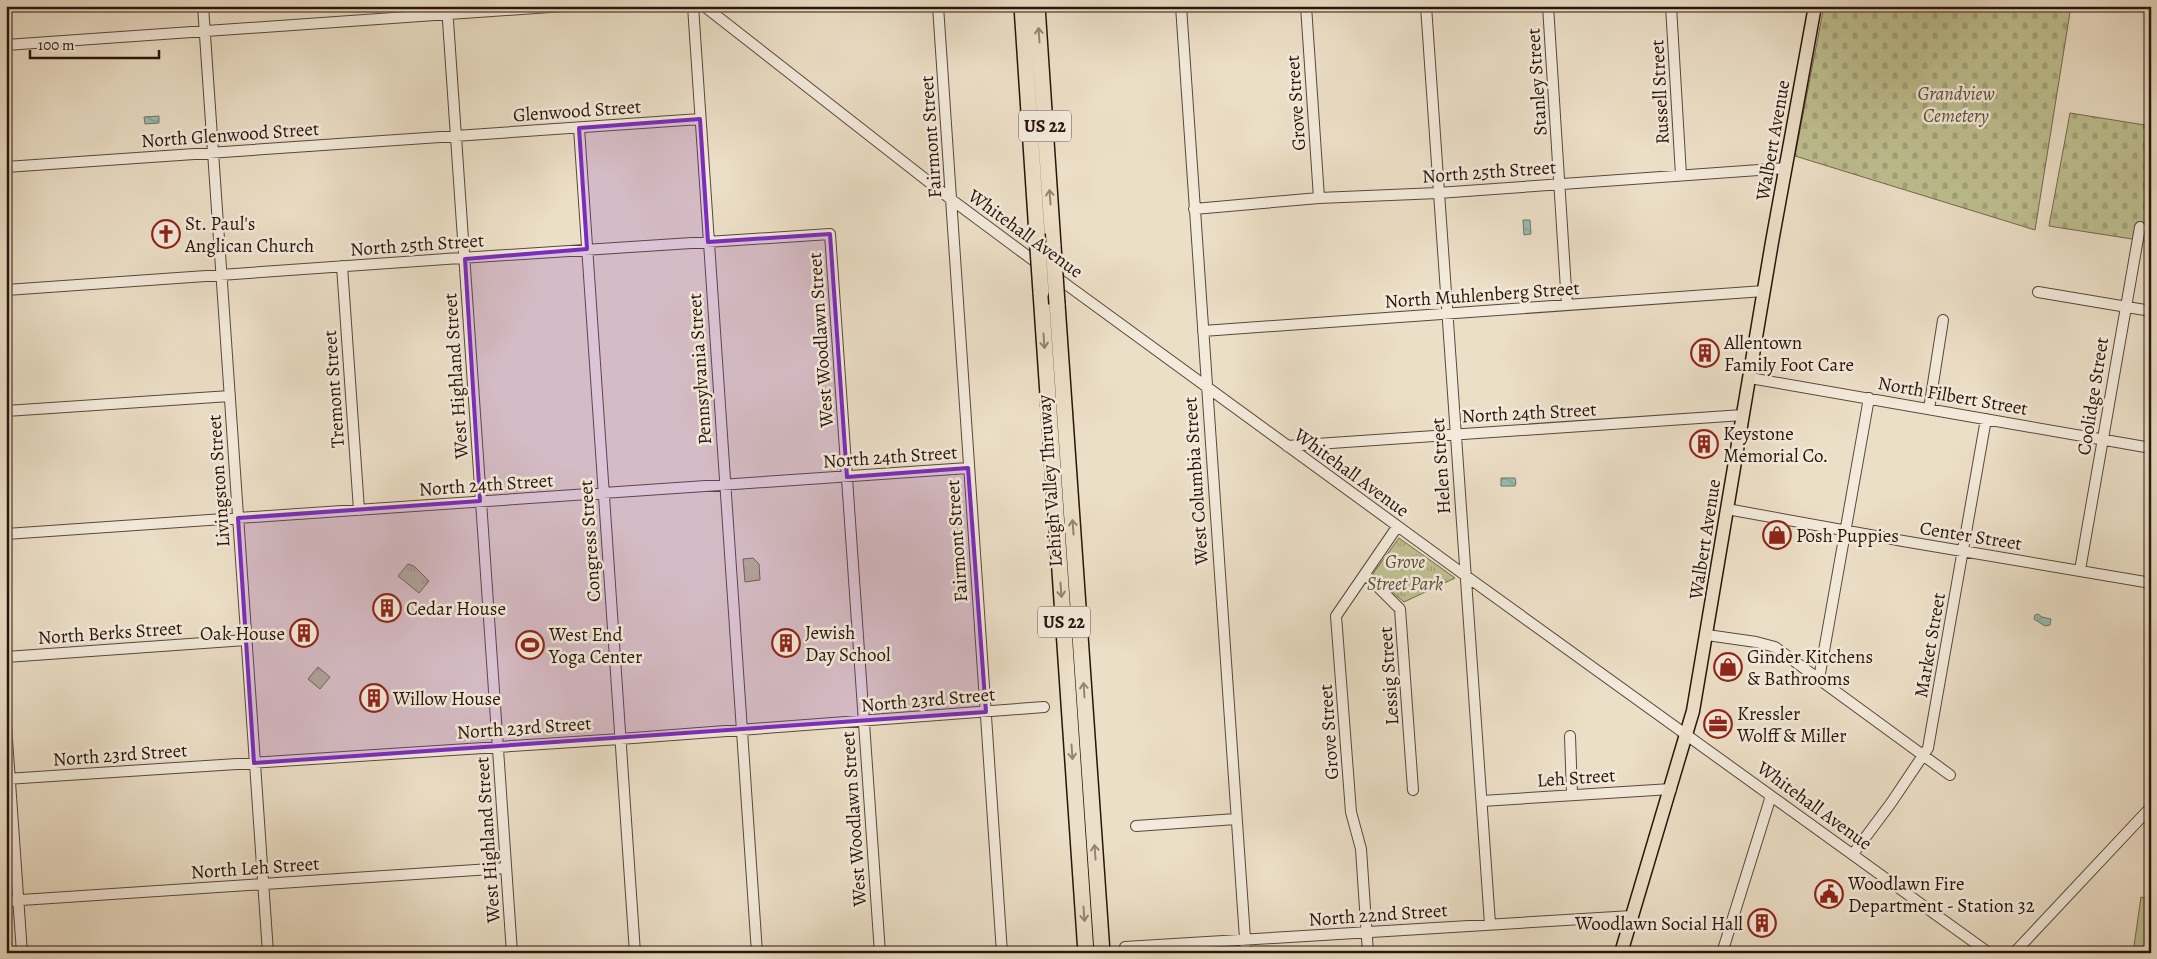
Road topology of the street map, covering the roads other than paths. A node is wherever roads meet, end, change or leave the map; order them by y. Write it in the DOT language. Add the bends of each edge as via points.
graph roads {
  1 [pos="203,6"];
  2 [pos="564,6"];
  3 [pos="693,6"];
  4 [pos="704,6"];
  5 [pos="938,6"];
  6 [pos="1022,6"];
  7 [pos="1037,6"];
  8 [pos="1181,6"];
  9 [pos="1306,6"];
  10 [pos="1426,6"];
  11 [pos="1548,6"];
  12 [pos="1671,6"];
  13 [pos="1815,6"];
  14 [pos="448,10"];
  15 [pos="205,32"];
  16 [pos="6,45"];
  17 [pos="700,119"];
  18 [pos="579,128"];
  19 [pos="457,136"];
  20 [pos="213,152"];
  21 [pos="6,167"];
  22 [pos="1786,168"];
  23 [pos="1681,175"];
  24 [pos="1560,184"];
  25 [pos="1438,192"];
  26 [pos="1319,198"];
  27 [pos="952,200"];
  28 [pos="1194,209"];
  29 [pos="2140,227"];
  30 [pos="830,234"];
  31 [pos="708,242"];
  32 [pos="587,248"];
  33 [pos="465,259"];
  34 [pos="342,266"];
  35 [pos="221,274"];
  36 [pos="6,290"];
  37 [pos="1764,291"];
  38 [pos="2038,292"];
  39 [pos="1567,305"];
  40 [pos="2125,307"];
  41 [pos="2151,311"];
  42 [pos="1447,313"];
  43 [pos="1943,320"];
  44 [pos="1203,331"];
  45 [pos="1750,378"];
  46 [pos="1206,387"];
  47 [pos="230,396"];
  48 [pos="1869,398"];
  49 [pos="1929,409"];
  50 [pos="6,411"];
  51 [pos="1743,415"];
  52 [pos="1986,420"];
  53 [pos="1456,433"];
  54 [pos="2103,439"];
  55 [pos="1287,446"];
  56 [pos="2151,448"];
  57 [pos="968,468"];
  58 [pos="847,477"];
  59 [pos="724,485"];
  60 [pos="604,494"];
  61 [pos="480,501"];
  62 [pos="1728,509"];
  63 [pos="359,510"];
  64 [pos="238,518"];
  65 [pos="1398,527"];
  66 [pos="1846,531"];
  67 [pos="6,534"];
  68 [pos="1963,551"];
  69 [pos="2080,570"];
  70 [pos="1365,574"];
  71 [pos="1466,576"];
  72 [pos="2151,583"];
  73 [pos="1707,635"];
  74 [pos="246,640"];
  75 [pos="6,657"];
  76 [pos="1819,679"];
  77 [pos="1044,707"];
  78 [pos="986,712"];
  79 [pos="864,722"];
  80 [pos="6,725"];
  81 [pos="742,729"];
  82 [pos="1687,734"];
  83 [pos="1570,736"];
  84 [pos="620,739"];
  85 [pos="498,746"];
  86 [pos="1924,756"];
  87 [pos="254,763"];
  88 [pos="1950,775"];
  89 [pos="8,779"];
  90 [pos="1671,789"];
  91 [pos="1413,790"];
  92 [pos="1572,795"];
  93 [pos="1771,796"];
  94 [pos="1482,801"];
  95 [pos="2151,807"];
  96 [pos="1236,819"];
  97 [pos="1136,826"];
  98 [pos="1853,854"];
  99 [pos="506,868"];
  100 [pos="262,884"];
  101 [pos="18,900"];
  102 [pos="6,901"];
  103 [pos="1632,916"];
  104 [pos="1490,924"];
  105 [pos="1367,933"];
  106 [pos="1245,941"];
  107 [pos="1125,947"];
  108 [pos="22,953"];
  109 [pos="268,953"];
  110 [pos="512,953"];
  111 [pos="634,953"];
  112 [pos="757,953"];
  113 [pos="880,953"];
  114 [pos="1002,953"];
  115 [pos="1086,953"];
  116 [pos="1102,953"];
  117 [pos="1246,953"];
  118 [pos="1368,953"];
  119 [pos="1621,953"];
  120 [pos="1722,953"];
  121 [pos="1989,953"];
  122 [pos="2014,953"];
  1 -- 15 [label="street, Livingston Street"];
  2 -- 14 [label="street"];
  3 -- 17 [label="street, Pennsylvania Street"];
  4 -- 27 [label="street, Whitehall Avenue"];
  5 -- 27 [label="street, Fairmont Street"];
  6 -- 115 [label="highway, Lehigh Valley Thruway / US 22, one-way, bridge"];
  116 -- 7 [label="highway, Lehigh Valley Thruway / US 22, one-way, bridge"];
  8 -- 28 [label="street, West Columbia Street"];
  9 -- 26 [label="street, Grove Street"];
  10 -- 25 [label="street, Helen Street"];
  11 -- 24 [label="street, Stanley Street"];
  12 -- 23 [label="street, Russell Street"];
  13 -- 22 [label="main road, Walbert Avenue"];
  14 -- 15 [label="street"];
  14 -- 19 [label="street, West Highland Street"];
  15 -- 16 [label="street"];
  15 -- 20 [label="street, Livingston Street"];
  17 -- 18 [label="street, Glenwood Street"];
  17 -- 31 [label="street, Pennsylvania Street"];
  18 -- 19 [label="street, Glenwood Street"];
  18 -- 32 [label="street, Congress Street"];
  19 -- 20 [label="street, North Glenwood Street"];
  19 -- 33 [label="street, West Highland Street"];
  20 -- 21 [label="street, North Glenwood Street"];
  20 -- 35 [label="street, Livingston Street"];
  22 -- 23 [label="street, North 25th Street"];
  22 -- 37 [label="main road, Walbert Avenue"];
  23 -- 24 [label="street, North 25th Street"];
  24 -- 25 [label="street, North 25th Street"];
  24 -- 39 [label="street, Stanley Street"];
  25 -- 26 [label="street, North 25th Street"];
  25 -- 42 [label="street, Helen Street"];
  26 -- 28 [label="street, North 25th Street"];
  27 -- 46 [label="street, Whitehall Avenue"];
  27 -- 57 [label="street, Fairmont Street"];
  28 -- 44 [label="street, West Columbia Street"];
  29 -- 40 [label="street, Coolidge Street"];
  30 -- 31 [label="street, North 25th Street"];
  30 -- 58 [label="street, West Woodlawn Street"];
  31 -- 32 [label="street, North 25th Street"];
  31 -- 59 [label="street, Pennsylvania Street"];
  32 -- 33 [label="street, North 25th Street"];
  32 -- 60 [label="street, Congress Street"];
  33 -- 34 [label="street, North 25th Street"];
  33 -- 61 [label="street, West Highland Street"];
  34 -- 35 [label="street, North 25th Street"];
  34 -- 63 [label="street, Tremont Street"];
  35 -- 36 [label="street, North 25th Street"];
  35 -- 47 [label="street, Livingston Street"];
  37 -- 39 [label="street, North Muhlenberg Street"];
  37 -- 45 [label="main road, Walbert Avenue"];
  38 -- 40 [label="street"];
  39 -- 42 [label="street, North Muhlenberg Street"];
  40 -- 41 [label="street"];
  40 -- 54 [label="street, Coolidge Street"];
  42 -- 44 [label="street, North Muhlenberg Street"];
  42 -- 53 [label="street, Helen Street"];
  43 -- 49 [label="street"];
  44 -- 46 [label="street, West Columbia Street"];
  45 -- 48 [label="street, North Filbert Street"];
  45 -- 51 [label="main road, Walbert Avenue"];
  46 -- 55 [label="street, Whitehall Avenue"];
  46 -- 96 [label="street, West Columbia Street"];
  47 -- 50 [label="street"];
  47 -- 64 [label="street, Livingston Street"];
  48 -- 49 [label="street, North Filbert Street"];
  48 -- 66 [label="street"];
  49 -- 52 [label="street, North Filbert Street"];
  51 -- 53 [label="street, North 24th Street"];
  51 -- 62 [label="main road, Walbert Avenue"];
  52 -- 54 [label="street, North Filbert Street"];
  52 -- 68 [label="street, Market Street"];
  53 -- 55 [label="street, North 24th Street"];
  53 -- 71 [label="street, Helen Street"];
  54 -- 56 [label="street, North Filbert Street"];
  54 -- 69 [label="street, Coolidge Street"];
  55 -- 65 [label="street, Whitehall Avenue"];
  57 -- 58 [label="street, North 24th Street"];
  57 -- 78 [label="street, Fairmont Street"];
  58 -- 59 [label="street, North 24th Street"];
  58 -- 79 [label="street, West Woodlawn Street"];
  59 -- 60 [label="street, North 24th Street"];
  59 -- 81 [label="street, Pennsylvania Street"];
  60 -- 61 [label="street, North 24th Street"];
  60 -- 84 [label="street, Congress Street"];
  61 -- 63 [label="street, North 24th Street"];
  61 -- 85 [label="street, West Highland Street"];
  62 -- 66 [label="street, Center Street"];
  62 -- 73 [label="main road, Walbert Avenue"];
  63 -- 64 [label="street, North 24th Street"];
  64 -- 67 [label="street, North 24th Street"];
  64 -- 74 [label="street, Livingston Street"];
  65 -- 70 [label="street, Grove Street"];
  65 -- 71 [label="street, Whitehall Avenue"];
  66 -- 68 [label="street, Center Street"];
  66 -- 76 [label="street"];
  68 -- 69 [label="street, Center Street"];
  68 -- 86 [label="street, Market Street" via="1930,740"];
  69 -- 72 [label="street, Center Street"];
  70 -- 91 [label="street, Lessig Street" via="1400,609"];
  70 -- 105 [label="street, Grove Street" via="1336,616 1351,812 1361,849"];
  71 -- 82 [label="street, Whitehall Avenue"];
  71 -- 94 [label="street, Helen Street"];
  73 -- 76 [label="street" via="1775,647"];
  73 -- 82 [label="main road, Walbert Avenue"];
  74 -- 75 [label="street, North Berks Street"];
  74 -- 87 [label="street, Livingston Street"];
  76 -- 86 [label="street"];
  77 -- 78 [label="street, North 23rd Street"];
  78 -- 79 [label="street, North 23rd Street"];
  78 -- 114 [label="street, Fairmont Street"];
  79 -- 81 [label="street, North 23rd Street"];
  79 -- 113 [label="street, West Woodlawn Street"];
  80 -- 89 [label="street"];
  81 -- 84 [label="street, North 23rd Street"];
  81 -- 112 [label="street, Pennsylvania Street"];
  82 -- 90 [label="main road, Walbert Avenue"];
  82 -- 93 [label="street, Whitehall Avenue"];
  83 -- 92 [label="street"];
  84 -- 85 [label="street, North 23rd Street"];
  84 -- 111 [label="street, Congress Street"];
  85 -- 87 [label="street, North 23rd Street"];
  85 -- 99 [label="street, West Highland Street"];
  86 -- 88 [label="street"];
  86 -- 98 [label="street, Market Street"];
  87 -- 89 [label="street, North 23rd Street"];
  87 -- 100 [label="street, Livingston Street"];
  89 -- 101 [label="street"];
  90 -- 92 [label="street, Leh Street"];
  90 -- 103 [label="main road, Walbert Avenue"];
  92 -- 94 [label="street, Leh Street"];
  93 -- 98 [label="street, Whitehall Avenue"];
  93 -- 120 [label="street"];
  94 -- 104 [label="street, Helen Street"];
  95 -- 122 [label="street"];
  96 -- 97 [label="street"];
  96 -- 106 [label="street, West Columbia Street"];
  98 -- 121 [label="street, Whitehall Avenue"];
  99 -- 100 [label="street, North Leh Street"];
  99 -- 110 [label="street, West Highland Street"];
  100 -- 101 [label="street, North Leh Street"];
  100 -- 109 [label="street, Livingston Street"];
  101 -- 102 [label="street, North Leh Street"];
  101 -- 108 [label="street"];
  103 -- 104 [label="street, North 22nd Street"];
  103 -- 119 [label="main road, Walbert Avenue"];
  104 -- 105 [label="street, North 22nd Street"];
  105 -- 106 [label="street, North 22nd Street"];
  105 -- 118 [label="street, Grove Street"];
  106 -- 107 [label="street, North 22nd Street"];
  106 -- 117 [label="street, West Columbia Street"];
}
